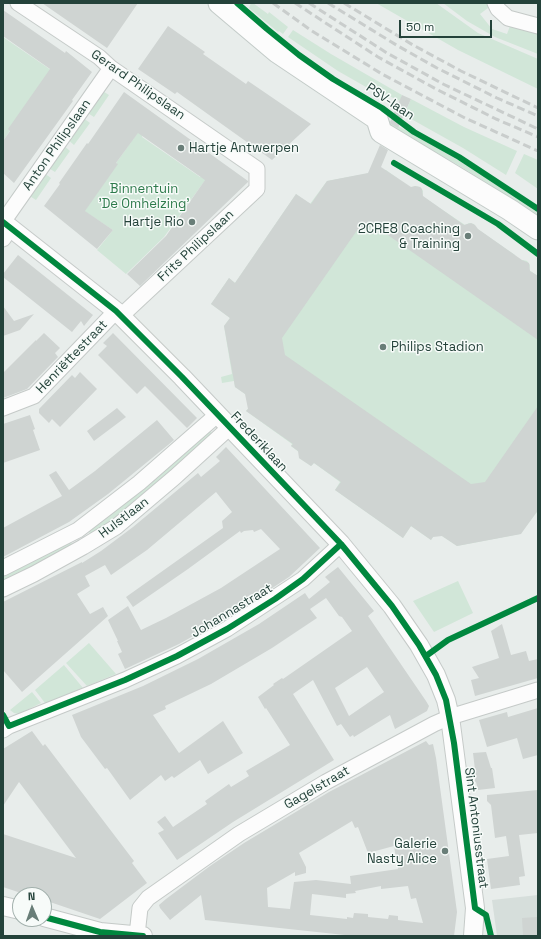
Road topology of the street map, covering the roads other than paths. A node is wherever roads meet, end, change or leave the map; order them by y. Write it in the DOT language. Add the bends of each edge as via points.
graph roads {
  1 [pos="18,3"];
  2 [pos="219,3"];
  3 [pos="495,3"];
  4 [pos="538,26"];
  5 [pos="111,68"];
  6 [pos="412,150"];
  7 [pos="256,169"];
  8 [pos="5,228"];
  9 [pos="538,229"];
  10 [pos="538,245"];
  11 [pos="118,314"];
  12 [pos="3,408"];
  13 [pos="224,421"];
  14 [pos="341,544"];
  15 [pos="3,568"];
  16 [pos="3,589"];
  17 [pos="538,690"];
  18 [pos="450,717"];
  19 [pos="5,724"];
  20 [pos="475,908"];
  21 [pos="52,918"];
  22 [pos="140,936"];
  23 [pos="473,936"];
  24 [pos="485,936"];
  1 -- 5 [label="street, Gerard Philipslaan" via="99,57"];
  2 -- 6 [label="main road, PSV-laan" via="277,52 377,119 381,132"];
  3 -- 4 [label="street" via="508,18"];
  5 -- 7 [label="street, Gerard Philipslaan"];
  5 -- 8 [label="street, Anton Philipslaan"];
  6 -- 9 [label="main road, PSV-laan"];
  6 -- 10 [label="main road, PSV-laan" via="440,175"];
  7 -- 11 [label="street, Frits Philipslaan" via="257,189"];
  8 -- 11 [label="street, Frederiklaan"];
  11 -- 12 [label="street, Henriëttestraat" via="34,396"];
  11 -- 13 [label="street, Frederiklaan"];
  13 -- 14 [label="street, Frederiklaan"];
  13 -- 15 [label="street, Hulstlaan" via="78,530"];
  13 -- 16 [label="street, Hulstlaan" via="176,477 116,527"];
  14 -- 18 [label="street, Frederiklaan" via="388,601 419,645 436,675"];
  14 -- 19 [label="street, Johannastraat" via="302,580 227,630 125,680 49,711"];
  17 -- 18 [label="street, Gagelstraat"];
  18 -- 20 [label="street, Sint Antoniusstraat"];
  18 -- 22 [label="street, Gagelstraat" via="326,782 239,834 169,883 142,905 139,913"];
  20 -- 23 [label="street, Sint Antoniusstraat"];
  20 -- 24 [label="street, Sint Antoniusstraat"];
  21 -- 22 [label="street" via="100,932"];
}
